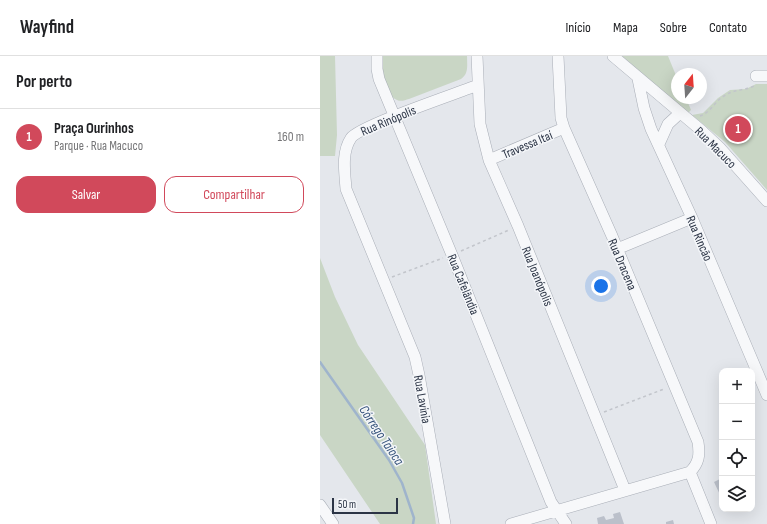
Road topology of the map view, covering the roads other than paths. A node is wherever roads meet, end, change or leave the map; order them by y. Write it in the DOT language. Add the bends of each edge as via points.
graph roads {
  1 [pos="377,56"];
  2 [pos="477,56"];
  3 [pos="558,56"];
  4 [pos="613,56"];
  5 [pos="756,76"];
  6 [pos="767,76"];
  7 [pos="638,79"];
  8 [pos="478,85"];
  9 [pos="680,113"];
  10 [pos="393,116"];
  11 [pos="564,128"];
  12 [pos="659,144"];
  13 [pos="489,160"];
  14 [pos="767,201"];
  15 [pos="692,218"];
  16 [pos="617,249"];
  17 [pos="383,280"];
  18 [pos="767,395"];
  19 [pos="692,470"];
  20 [pos="625,490"];
  21 [pos="320,505"];
  22 [pos="558,510"];
  23 [pos="333,524"];
  24 [pos="445,524"];
  25 [pos="512,524"];
  26 [pos="566,524"];
  27 [pos="711,524"];
  1 -- 10 [label="street, Rua Cafelândia" via="379,79"];
  2 -- 8 [label="street, Rua Joanópolis"];
  3 -- 11 [label="street, Rua Dracena" via="561,118"];
  4 -- 7 [label="street, Rua Macuco"];
  5 -- 6 [label="street"];
  7 -- 9 [label="street, Rua Macuco"];
  7 -- 12 [label="street, Rua Rincão" via="644,108"];
  8 -- 10 [label="street, Rua Rinópolis"];
  8 -- 13 [label="street, Rua Joanópolis" via="480,124"];
  9 -- 12 [label="street" via="668,124"];
  9 -- 14 [label="street, Rua Macuco" via="719,147"];
  10 -- 17 [label="street, Rua Rinópolis" via="352,136 344,161 346,189"];
  10 -- 22 [label="street, Rua Cafelândia" via="551,502"];
  11 -- 13 [label="street, Travessa Itaí"];
  11 -- 16 [label="street, Rua Dracena"];
  12 -- 15 [label="street, Rua Rincão"];
  13 -- 20 [label="street, Rua Joanópolis"];
  15 -- 16 [label="street"];
  15 -- 18 [label="street, Rua Rincão"];
  16 -- 19 [label="street, Rua Dracena" via="698,442 700,451"];
  17 -- 24 [label="street, Rua Lavinia" via="417,365"];
  19 -- 20 [label="street"];
  19 -- 27 [label="street"];
  20 -- 22 [label="street"];
  21 -- 23 [label="street"];
  22 -- 25 [label="street"];
  22 -- 26 [label="street, Rua Cafelândia"];
}
